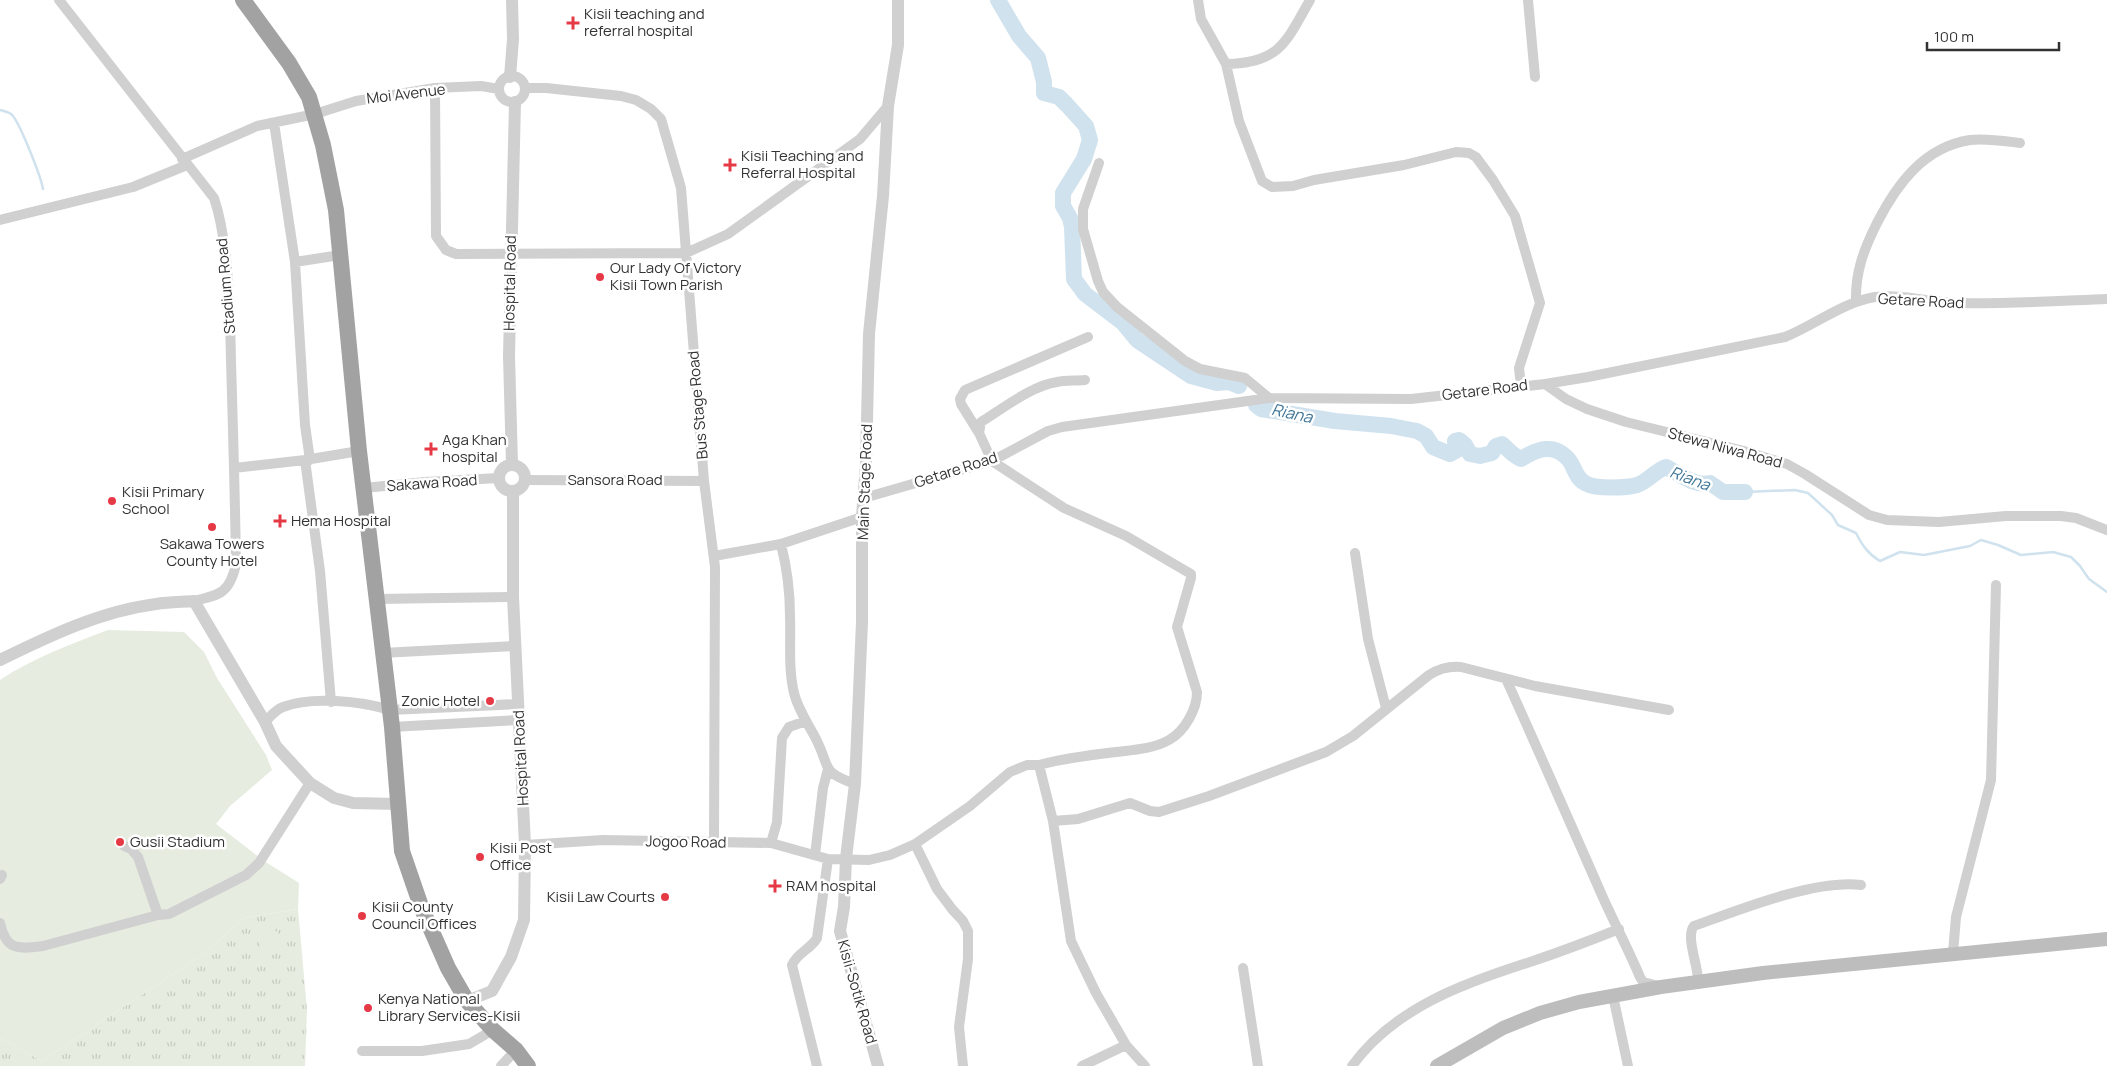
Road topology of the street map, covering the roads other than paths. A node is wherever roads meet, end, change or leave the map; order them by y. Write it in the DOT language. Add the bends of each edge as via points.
graph roads {
  1 [pos="59,0"];
  2 [pos="242,0"];
  3 [pos="512,0"];
  4 [pos="898,0"];
  5 [pos="1198,0"];
  6 [pos="1310,0"];
  7 [pos="1528,0"];
  8 [pos="1226,64"];
  9 [pos="510,77"];
  10 [pos="1535,77"];
  11 [pos="436,88"];
  12 [pos="499,88"];
  13 [pos="525,88"];
  14 [pos="515,102"];
  15 [pos="888,106"];
  16 [pos="316,114"];
  17 [pos="274,122"];
  18 [pos="2020,143"];
  19 [pos="185,162"];
  20 [pos="1099,163"];
  21 [pos="0,220"];
  22 [pos="686,253"];
  23 [pos="510,254"];
  24 [pos="340,255"];
  25 [pos="295,262"];
  26 [pos="2107,299"];
  27 [pos="1856,302"];
  28 [pos="1088,337"];
  29 [pos="1085,380"];
  30 [pos="1545,384"];
  31 [pos="1521,386"];
  32 [pos="1269,398"];
  33 [pos="979,433"];
  34 [pos="360,451"];
  35 [pos="308,460"];
  36 [pos="992,460"];
  37 [pos="512,464"];
  38 [pos="234,468"];
  39 [pos="499,478"];
  40 [pos="525,480"];
  41 [pos="704,481"];
  42 [pos="364,488"];
  43 [pos="513,491"];
  44 [pos="864,498"];
  45 [pos="862,517"];
  46 [pos="2107,530"];
  47 [pos="781,544"];
  48 [pos="1355,553"];
  49 [pos="714,556"];
  50 [pos="1996,585"];
  51 [pos="513,597"];
  52 [pos="376,600"];
  53 [pos="194,601"];
  54 [pos="515,646"];
  55 [pos="382,653"];
  56 [pos="0,660"];
  57 [pos="1506,679"];
  58 [pos="331,702"];
  59 [pos="518,704"];
  60 [pos="383,708"];
  61 [pos="1386,708"];
  62 [pos="1669,710"];
  63 [pos="519,720"];
  64 [pos="806,721"];
  65 [pos="265,722"];
  66 [pos="392,727"];
  67 [pos="1039,765"];
  68 [pos="828,769"];
  69 [pos="310,783"];
  70 [pos="854,784"];
  71 [pos="398,804"];
  72 [pos="1053,821"];
  73 [pos="714,841"];
  74 [pos="771,843"];
  75 [pos="525,844"];
  76 [pos="915,844"];
  77 [pos="124,846"];
  78 [pos="815,856"];
  79 [pos="846,858"];
  80 [pos="828,859"];
  81 [pos="1861,885"];
  82 [pos="158,915"];
  83 [pos="0,923"];
  84 [pos="1619,929"];
  85 [pos="2107,939"];
  86 [pos="1953,954"];
  87 [pos="1243,968"];
  88 [pos="1698,982"];
  89 [pos="1661,987"];
  90 [pos="1614,996"];
  91 [pos="467,1001"];
  92 [pos="493,1030"];
  93 [pos="1126,1045"];
  94 [pos="516,1050"];
  95 [pos="362,1051"];
  96 [pos="501,1066"];
  97 [pos="528,1066"];
  98 [pos="817,1066"];
  99 [pos="878,1066"];
  100 [pos="964,1066"];
  101 [pos="1082,1066"];
  102 [pos="1146,1066"];
  103 [pos="1258,1066"];
  104 [pos="1352,1066"];
  105 [pos="1437,1066"];
  106 [pos="1628,1066"];
  1 -- 19 [label="street, Stadium Road"];
  2 -- 16 [label="highway" via="289,63"];
  3 -- 9 [label="street"];
  4 -- 15 [label="street, Main Stage Road" via="898,45"];
  5 -- 8 [label="street" via="1201,19"];
  6 -- 8 [label="street" via="1290,36 1272,54 1254,62"];
  7 -- 10 [label="street"];
  8 -- 31 [label="street" via="1239,121 1262,181 1267,186 1293,186 1456,152 1476,157 1515,216 1540,302 1519,368"];
  9 -- 12 [label="street"];
  9 -- 13 [label="street" via="518,78"];
  11 -- 12 [label="street, Moi Avenue"];
  11 -- 16 [label="street, Moi Avenue" via="363,99"];
  11 -- 23 [label="street" via="436,236 446,250 456,254"];
  12 -- 14 [label="street" via="504,100"];
  13 -- 14 [label="street" via="523,96"];
  13 -- 22 [label="street, Bus Stage Road" via="621,96 651,109 661,120 681,188"];
  14 -- 23 [label="street, Hospital Road"];
  15 -- 22 [label="street" via="860,139 728,234"];
  15 -- 44 [label="street, Main Stage Road" via="869,334"];
  16 -- 17 [label="street, Moi Avenue"];
  16 -- 24 [label="highway" via="336,210"];
  17 -- 19 [label="street, Moi Avenue" via="257,126"];
  17 -- 25 [label="street"];
  18 -- 27 [label="street" via="1970,140 1936,152 1919,163 1892,196 1870,236 1858,267"];
  19 -- 21 [label="street, Moi Avenue" via="164,176 133,187"];
  19 -- 38 [label="street, Stadium Road" via="214,198 218,209 230,320"];
  20 -- 32 [label="street" via="1084,209 1083,229 1103,292 1185,361 1200,369 1245,378"];
  22 -- 23 [label="street"];
  22 -- 41 [label="street, Bus Stage Road"];
  23 -- 37 [label="street, Hospital Road"];
  24 -- 25 [label="street"];
  24 -- 34 [label="highway"];
  25 -- 35 [label="street"];
  26 -- 27 [label="street, Getare Road" via="1977,303 1876,297"];
  27 -- 30 [label="street, Getare Road" via="1785,336"];
  28 -- 33 [label="street" via="965,390 961,404"];
  29 -- 33 [label="street" via="1040,387 981,422"];
  30 -- 31 [label="street, Getare Road"];
  30 -- 46 [label="street, Stewa Niwa Road" via="1566,399 1618,420 1787,464 1869,515 1887,520 1939,522 2006,516 2061,516"];
  31 -- 32 [label="street, Getare Road" via="1411,399"];
  32 -- 36 [label="street, Getare Road" via="1062,427"];
  33 -- 36 [label="street"];
  34 -- 35 [label="street"];
  34 -- 42 [label="highway"];
  35 -- 38 [label="street"];
  35 -- 58 [label="street"];
  36 -- 44 [label="street, Getare Road"];
  36 -- 67 [label="street, Jogoo Road" via="1064,508 1126,536 1188,572 1191,578 1177,627 1197,697 1183,728 1156,746"];
  37 -- 39 [label="street" via="501,470"];
  37 -- 40 [label="street" via="522,469"];
  38 -- 53 [label="street, Stadium Road" via="236,564 233,578 218,596"];
  39 -- 42 [label="street, Sakawa Road"];
  39 -- 43 [label="street" via="502,486"];
  40 -- 41 [label="street, Sansora Road"];
  40 -- 43 [label="street"];
  41 -- 49 [label="street, Bus Stage Road"];
  42 -- 52 [label="highway"];
  43 -- 51 [label="street, Hospital Road"];
  44 -- 45 [label="street, Main Stage Road"];
  45 -- 47 [label="street"];
  45 -- 70 [label="street, Main Stage Road" via="862,622"];
  47 -- 49 [label="street"];
  47 -- 64 [label="street" via="789,588 794,692"];
  48 -- 61 [label="street" via="1368,640"];
  49 -- 73 [label="street, Bus Stage Road"];
  50 -- 86 [label="street" via="1991,780 1956,918"];
  51 -- 52 [label="street"];
  51 -- 54 [label="street, Hospital Road"];
  52 -- 55 [label="highway"];
  53 -- 56 [label="street" via="156,604 100,617 51,635"];
  53 -- 65 [label="street"];
  54 -- 55 [label="street"];
  54 -- 59 [label="street, Hospital Road"];
  55 -- 60 [label="highway"];
  57 -- 61 [label="street" via="1450,666 1429,675"];
  57 -- 62 [label="street"];
  57 -- 84 [label="street"];
  58 -- 60 [label="street"];
  58 -- 65 [label="street" via="298,703 281,708"];
  59 -- 60 [label="street"];
  59 -- 63 [label="street, Hospital Road"];
  60 -- 66 [label="highway"];
  61 -- 72 [label="street" via="1342,744 1326,752 1209,796 1159,812 1130,803 1078,819"];
  63 -- 66 [label="street"];
  63 -- 75 [label="street, Hospital Road"];
  64 -- 68 [label="street"];
  64 -- 74 [label="street" via="788,727 782,738 777,822"];
  65 -- 69 [label="street" via="276,746"];
  66 -- 71 [label="highway"];
  67 -- 72 [label="street"];
  67 -- 76 [label="street, Jogoo Road" via="1027,765 1010,772 970,806"];
  68 -- 70 [label="street" via="834,776"];
  68 -- 78 [label="street"];
  69 -- 71 [label="street" via="334,798 353,803"];
  69 -- 82 [label="street" via="259,864 246,875 169,914"];
  70 -- 79 [label="street, Main Stage Road"];
  71 -- 91 [label="highway" via="402,851 409,876 448,968"];
  72 -- 93 [label="street" via="1071,941"];
  73 -- 74 [label="street, Jogoo Road"];
  73 -- 75 [label="street, Jogoo Road" via="603,840"];
  74 -- 78 [label="street, Jogoo Road"];
  75 -- 91 [label="street, Hospital Road" via="524,920 520,933 506,968 492,991"];
  76 -- 79 [label="street, Jogoo Road" via="869,860"];
  76 -- 100 [label="street" via="938,889 968,931 968,959 959,1028"];
  77 -- 82 [label="street" via="138,857"];
  78 -- 80 [label="street, Jogoo Road"];
  79 -- 80 [label="street, Jogoo Road"];
  79 -- 99 [label="street, Kisii-Sotik Road" via="840,931"];
  80 -- 98 [label="street" via="817,938 794,959 792,965"];
  81 -- 88 [label="street" via="1845,884 1800,892 1694,926 1691,937"];
  82 -- 83 [label="street" via="43,946 28,947 5,940"];
  84 -- 89 [label="street" via="1643,982"];
  84 -- 104 [label="street" via="1488,974 1457,988 1398,1020 1372,1042"];
  85 -- 86 [label="main road"];
  86 -- 88 [label="main road"];
  87 -- 103 [label="street"];
  88 -- 89 [label="main road"];
  89 -- 90 [label="main road"];
  90 -- 105 [label="main road" via="1579,1002 1503,1028"];
  90 -- 106 [label="street"];
  91 -- 92 [label="highway"];
  92 -- 94 [label="highway"];
  92 -- 95 [label="street" via="469,1044 422,1051"];
  93 -- 101 [label="street"];
  93 -- 102 [label="street"];
  94 -- 96 [label="street"];
  94 -- 97 [label="highway"];
}
